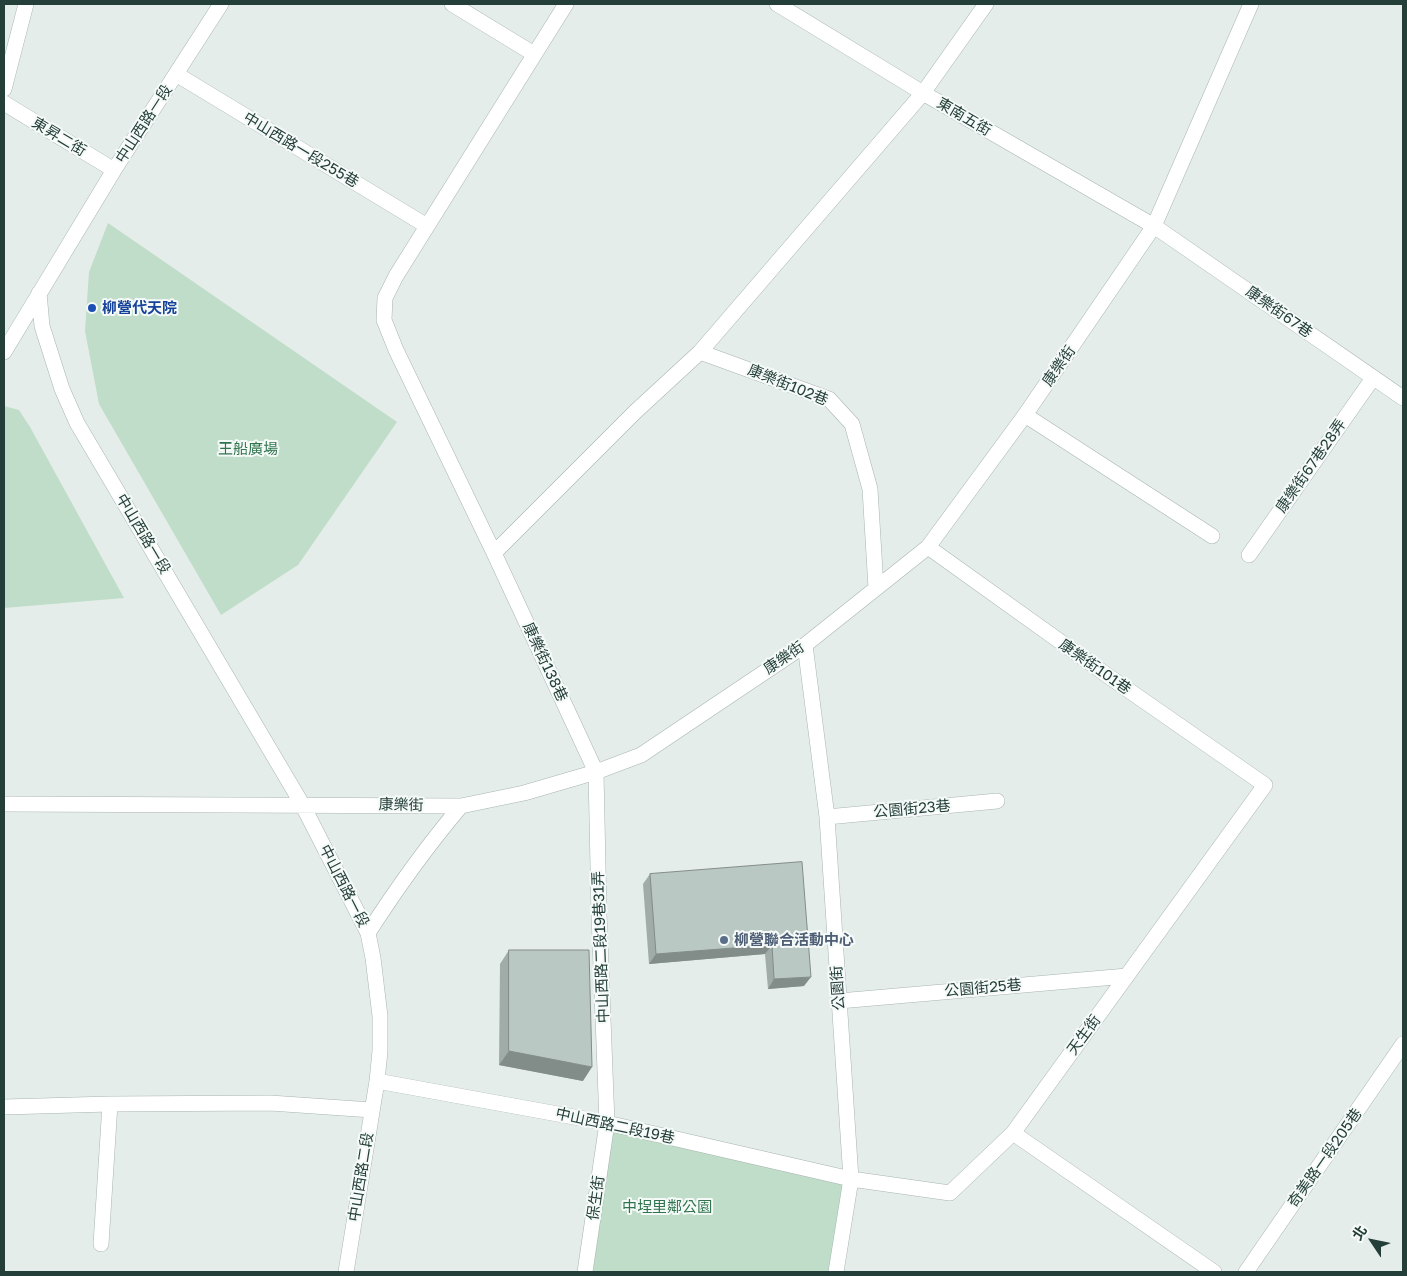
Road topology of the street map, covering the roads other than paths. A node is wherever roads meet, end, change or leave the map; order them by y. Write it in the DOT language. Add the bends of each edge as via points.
graph roads {
  1 [pos="26,4"];
  2 [pos="221,4"];
  3 [pos="452,4"];
  4 [pos="566,4"];
  5 [pos="777,4"];
  6 [pos="986,4"];
  7 [pos="1251,4"];
  8 [pos="534,54"];
  9 [pos="176,74"];
  10 [pos="4,89"];
  11 [pos="923,93"];
  12 [pos="4,103"];
  13 [pos="114,170"];
  14 [pos="427,226"];
  15 [pos="1154,226"];
  16 [pos="39,293"];
  17 [pos="4,352"];
  18 [pos="700,352"];
  19 [pos="1373,378"];
  20 [pos="1403,398"];
  21 [pos="1025,415"];
  22 [pos="1212,536"];
  23 [pos="928,547"];
  24 [pos="494,553"];
  25 [pos="1249,554"];
  26 [pos="876,588"];
  27 [pos="805,645"];
  28 [pos="596,772"];
  29 [pos="1264,785"];
  30 [pos="997,801"];
  31 [pos="4,804"];
  32 [pos="302,804"];
  33 [pos="461,806"];
  34 [pos="827,817"];
  35 [pos="368,933"];
  36 [pos="1127,976"];
  37 [pos="839,1001"];
  38 [pos="1403,1044"];
  39 [pos="377,1081"];
  40 [pos="110,1104"];
  41 [pos="4,1107"];
  42 [pos="372,1110"];
  43 [pos="607,1123"];
  44 [pos="1013,1133"];
  45 [pos="851,1179"];
  46 [pos="102,1244"];
  47 [pos="346,1272"];
  48 [pos="585,1272"];
  49 [pos="836,1272"];
  50 [pos="1214,1272"];
  51 [pos="1246,1272"];
  1 -- 10 [label="street"];
  2 -- 9 [label="street, 中山西路一段"];
  3 -- 8 [label="street"];
  4 -- 8 [label="street, 康樂街138巷"];
  5 -- 11 [label="street, 東南五街"];
  6 -- 11 [label="street"];
  7 -- 15 [label="street, 康樂街"];
  8 -- 14 [label="street, 康樂街138巷"];
  9 -- 13 [label="street, 中山西路一段"];
  9 -- 14 [label="street, 中山西路一段255巷"];
  11 -- 15 [label="street, 東南五街"];
  11 -- 18 [label="street"];
  12 -- 13 [label="street, 東昇二街"];
  13 -- 16 [label="street, 中山西路一段"];
  14 -- 24 [label="street, 康樂街138巷" via="385,298 384,320"];
  15 -- 19 [label="street, 康樂街67巷"];
  15 -- 21 [label="street, 康樂街"];
  16 -- 17 [label="street"];
  16 -- 32 [label="street, 中山西路一段" via="42,326 62,389 77,423"];
  18 -- 24 [label="street"];
  18 -- 26 [label="street, 康樂街102巷" via="830,399 852,424 870,489"];
  19 -- 20 [label="street, 康樂街67巷"];
  19 -- 25 [label="street, 康樂街67巷28弄"];
  21 -- 22 [label="street"];
  21 -- 23 [label="street, 康樂街"];
  23 -- 26 [label="street, 康樂街"];
  23 -- 29 [label="street, 康樂街101巷"];
  24 -- 28 [label="street, 康樂街138巷"];
  26 -- 27 [label="street, 康樂街"];
  27 -- 28 [label="street, 康樂街" via="641,755"];
  27 -- 34 [label="street, 公園街"];
  28 -- 33 [label="street, 康樂街" via="524,793"];
  28 -- 43 [label="street, 中山西路二段19巷31弄"];
  29 -- 36 [label="street, 天生街"];
  30 -- 34 [label="street, 公園街23巷"];
  31 -- 32 [label="street, 康樂街"];
  32 -- 33 [label="street, 康樂街"];
  32 -- 35 [label="street, 中山西路一段"];
  33 -- 35 [label="street" via="424,851"];
  34 -- 37 [label="street, 公園街"];
  35 -- 39 [label="street, 中山西路一段" via="380,1016"];
  36 -- 37 [label="street, 公園街25巷"];
  36 -- 44 [label="street, 天生街"];
  37 -- 45 [label="street, 公園街"];
  38 -- 51 [label="street, 奇美路一段205巷"];
  39 -- 42 [label="street, 中山西路二段"];
  39 -- 43 [label="street, 中山西路二段19巷"];
  40 -- 41 [label="street"];
  40 -- 42 [label="street" via="270,1103"];
  40 -- 46 [label="street"];
  42 -- 47 [label="street, 中山西路二段"];
  43 -- 45 [label="street, 中山西路二段19巷"];
  43 -- 48 [label="street, 保生街"];
  44 -- 45 [label="street, 天生街" via="950,1193"];
  44 -- 50 [label="street"];
  45 -- 49 [label="street, 公園街"];
}
